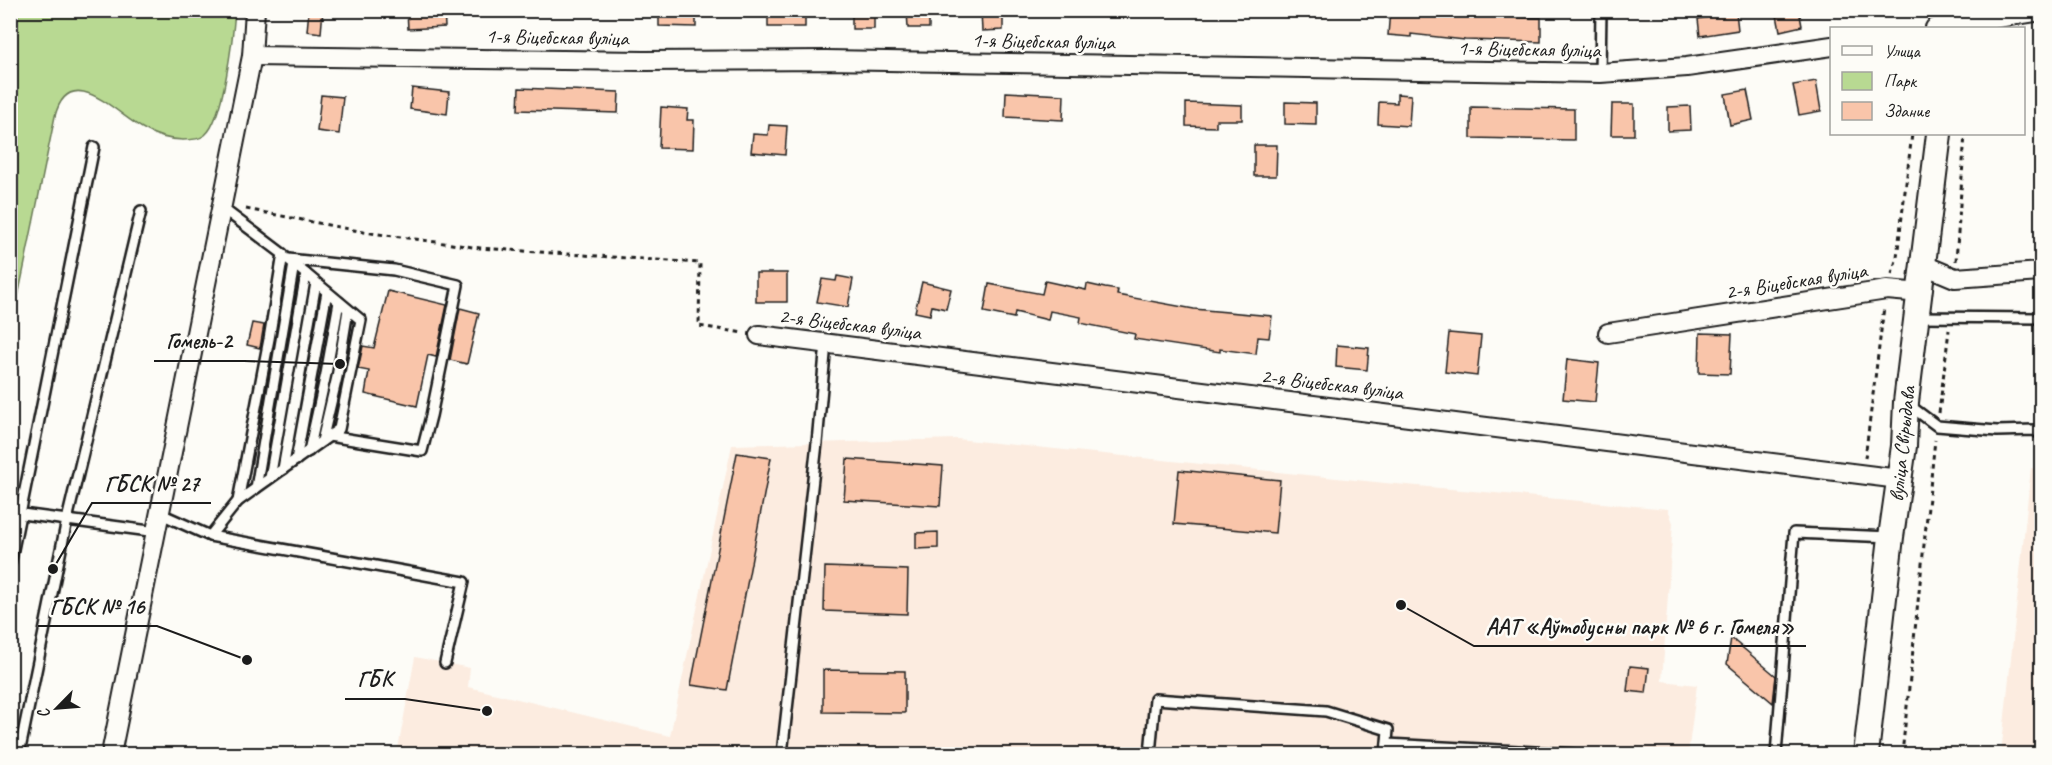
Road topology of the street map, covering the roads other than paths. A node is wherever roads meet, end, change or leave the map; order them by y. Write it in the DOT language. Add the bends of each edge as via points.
graph roads {
  1 [pos="255,10"];
  2 [pos="1601,10"];
  3 [pos="2042,11"];
  4 [pos="1947,23"];
  5 [pos="1830,46"];
  6 [pos="252,56"];
  7 [pos="1600,73"];
  8 [pos="1939,135"];
  9 [pos="94,147"];
  10 [pos="222,206"];
  11 [pos="141,211"];
  12 [pos="288,259"];
  13 [pos="1924,265"];
  14 [pos="2042,272"];
  15 [pos="306,274"];
  16 [pos="316,283"];
  17 [pos="327,292"];
  18 [pos="1921,293"];
  19 [pos="339,302"];
  20 [pos="1917,317"];
  21 [pos="2042,318"];
  22 [pos="1608,333"];
  23 [pos="759,335"];
  24 [pos="826,343"];
  25 [pos="1906,402"];
  26 [pos="2042,436"];
  27 [pos="325,438"];
  28 [pos="309,451"];
  29 [pos="296,460"];
  30 [pos="283,469"];
  31 [pos="270,478"];
  32 [pos="1899,479"];
  33 [pos="256,488"];
  34 [pos="238,501"];
  35 [pos="21,514"];
  36 [pos="161,514"];
  37 [pos="67,520"];
  38 [pos="157,532"];
  39 [pos="210,536"];
  40 [pos="1891,537"];
  41 [pos="10,564"];
  42 [pos="445,663"];
  43 [pos="1387,744"];
  44 [pos="19,754"];
  45 [pos="111,754"];
  46 [pos="782,754"];
  47 [pos="1150,754"];
  48 [pos="1386,754"];
  49 [pos="1573,754"];
  50 [pos="1776,754"];
  51 [pos="1866,754"];
  1 -- 6 [label="street"];
  2 -- 7 [label="lane"];
  3 -- 4 [label="street"];
  5 -- 7 [label="street, 1-я Віцебская вуліца" via="1687,68"];
  6 -- 7 [label="street, 1-я Віцебская вуліца" via="838,60"];
  6 -- 10 [label="street"];
  8 -- 13 [label="main road, вуліца Свірыдава"];
  9 -- 35 [label="lane"];
  10 -- 12 [label="lane"];
  10 -- 36 [label="street"];
  11 -- 37 [label="lane"];
  12 -- 15 [label="lane"];
  12 -- 27 [label="lane" via="394,270 458,285 422,451"];
  12 -- 33 [label="lane"];
  12 -- 34 [label="lane"];
  13 -- 14 [label="street" via="1955,278"];
  13 -- 18 [label="main road, вуліца Свірыдава"];
  15 -- 16 [label="lane"];
  15 -- 31 [label="lane"];
  16 -- 17 [label="lane"];
  16 -- 30 [label="lane"];
  17 -- 19 [label="lane"];
  17 -- 29 [label="lane"];
  18 -- 20 [label="main road, вуліца Свірыдава"];
  18 -- 22 [label="street, 2-я Віцебская вуліца" via="1887,290"];
  19 -- 27 [label="lane" via="348,310"];
  19 -- 28 [label="lane"];
  20 -- 21 [label="lane"];
  20 -- 25 [label="main road, вуліца Свірыдава"];
  23 -- 24 [label="street, 2-я Віцебская вуліца"];
  24 -- 32 [label="street, 2-я Віцебская вуліца"];
  24 -- 46 [label="lane"];
  25 -- 26 [label="lane" via="1937,426 2035,430"];
  25 -- 32 [label="main road, вуліца Свірыдава"];
  27 -- 28 [label="lane"];
  28 -- 29 [label="lane"];
  29 -- 30 [label="lane"];
  30 -- 31 [label="lane"];
  31 -- 33 [label="lane"];
  32 -- 40 [label="main road, вуліца Свірыдава"];
  33 -- 34 [label="lane"];
  34 -- 39 [label="lane"];
  35 -- 37 [label="lane"];
  35 -- 41 [label="lane"];
  36 -- 38 [label="street"];
  36 -- 39 [label="lane"];
  37 -- 38 [label="lane"];
  37 -- 44 [label="lane"];
  38 -- 45 [label="street"];
  39 -- 42 [label="lane" via="464,582"];
  40 -- 50 [label="lane" via="1794,533"];
  40 -- 51 [label="main road, вуліца Свірыдава"];
  43 -- 47 [label="lane" via="1388,730 1326,711 1155,699"];
  43 -- 48 [label="lane"];
  43 -- 49 [label="lane"];
}
